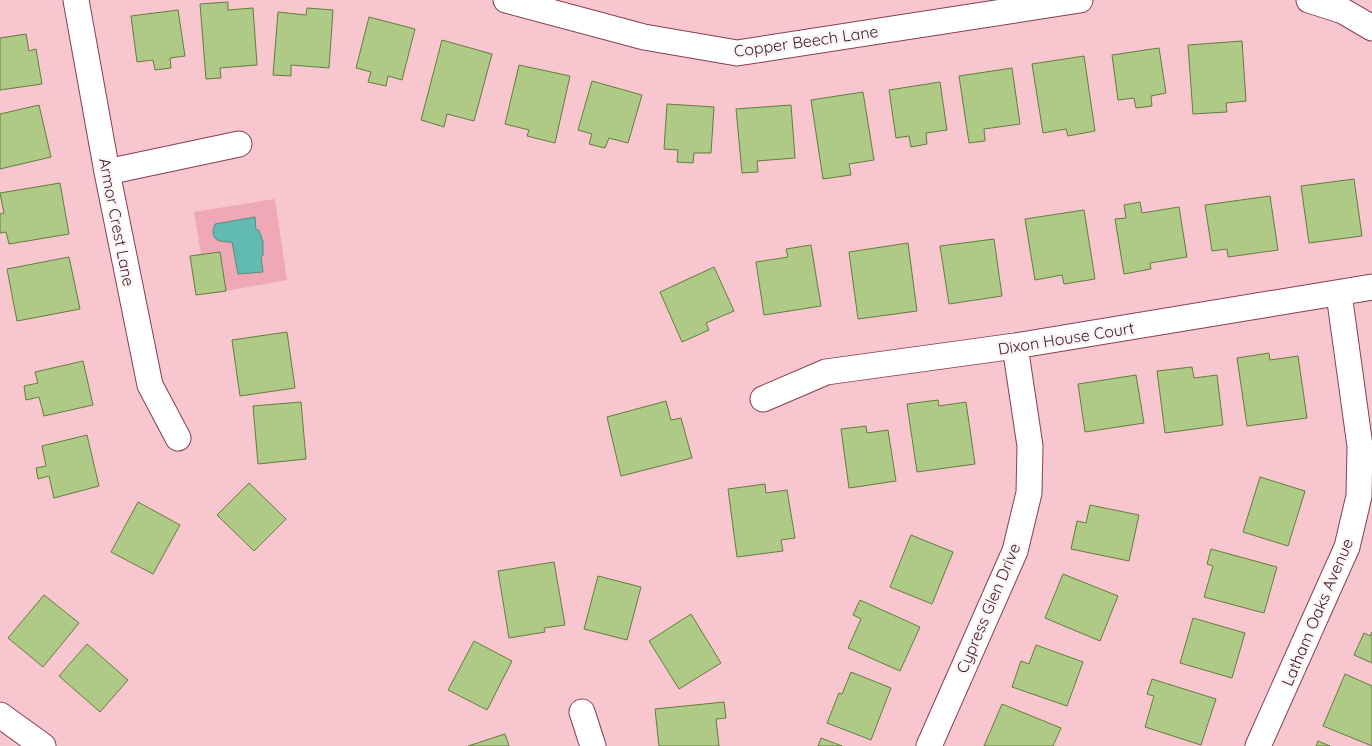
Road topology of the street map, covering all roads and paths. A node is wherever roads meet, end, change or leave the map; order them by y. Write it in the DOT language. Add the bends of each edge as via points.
graph roads {
  1 [pos="76,0"];
  2 [pos="506,0"];
  3 [pos="1080,0"];
  4 [pos="1309,0"];
  5 [pos="1372,28"];
  6 [pos="239,144"];
  7 [pos="107,172"];
  8 [pos="1372,287"];
  9 [pos="1339,294"];
  10 [pos="1015,346"];
  11 [pos="763,399"];
  12 [pos="178,438"];
  13 [pos="582,712"];
  14 [pos="0,715"];
  15 [pos="43,746"];
  16 [pos="593,746"];
  17 [pos="929,746"];
  18 [pos="1258,746"];
  1 -- 7 [label="street, Armor Crest Lane"];
  2 -- 3 [label="street, Copper Beech Lane" via="644,37 737,53"];
  4 -- 5 [label="street" via="1343,11"];
  6 -- 7 [label="street"];
  7 -- 12 [label="street, Armor Crest Lane" via="150,385"];
  8 -- 9 [label="street, Dixon House Court"];
  9 -- 10 [label="street, Dixon House Court"];
  9 -- 18 [label="street, Latham Oaks Avenue" via="1360,446 1360,496 1347,547"];
  10 -- 11 [label="street, Dixon House Court" via="826,372"];
  10 -- 17 [label="street, Cypress Glen Drive" via="1030,446 1029,493 1015,551"];
  13 -- 16 [label="street"];
  14 -- 15 [label="street"];
}
